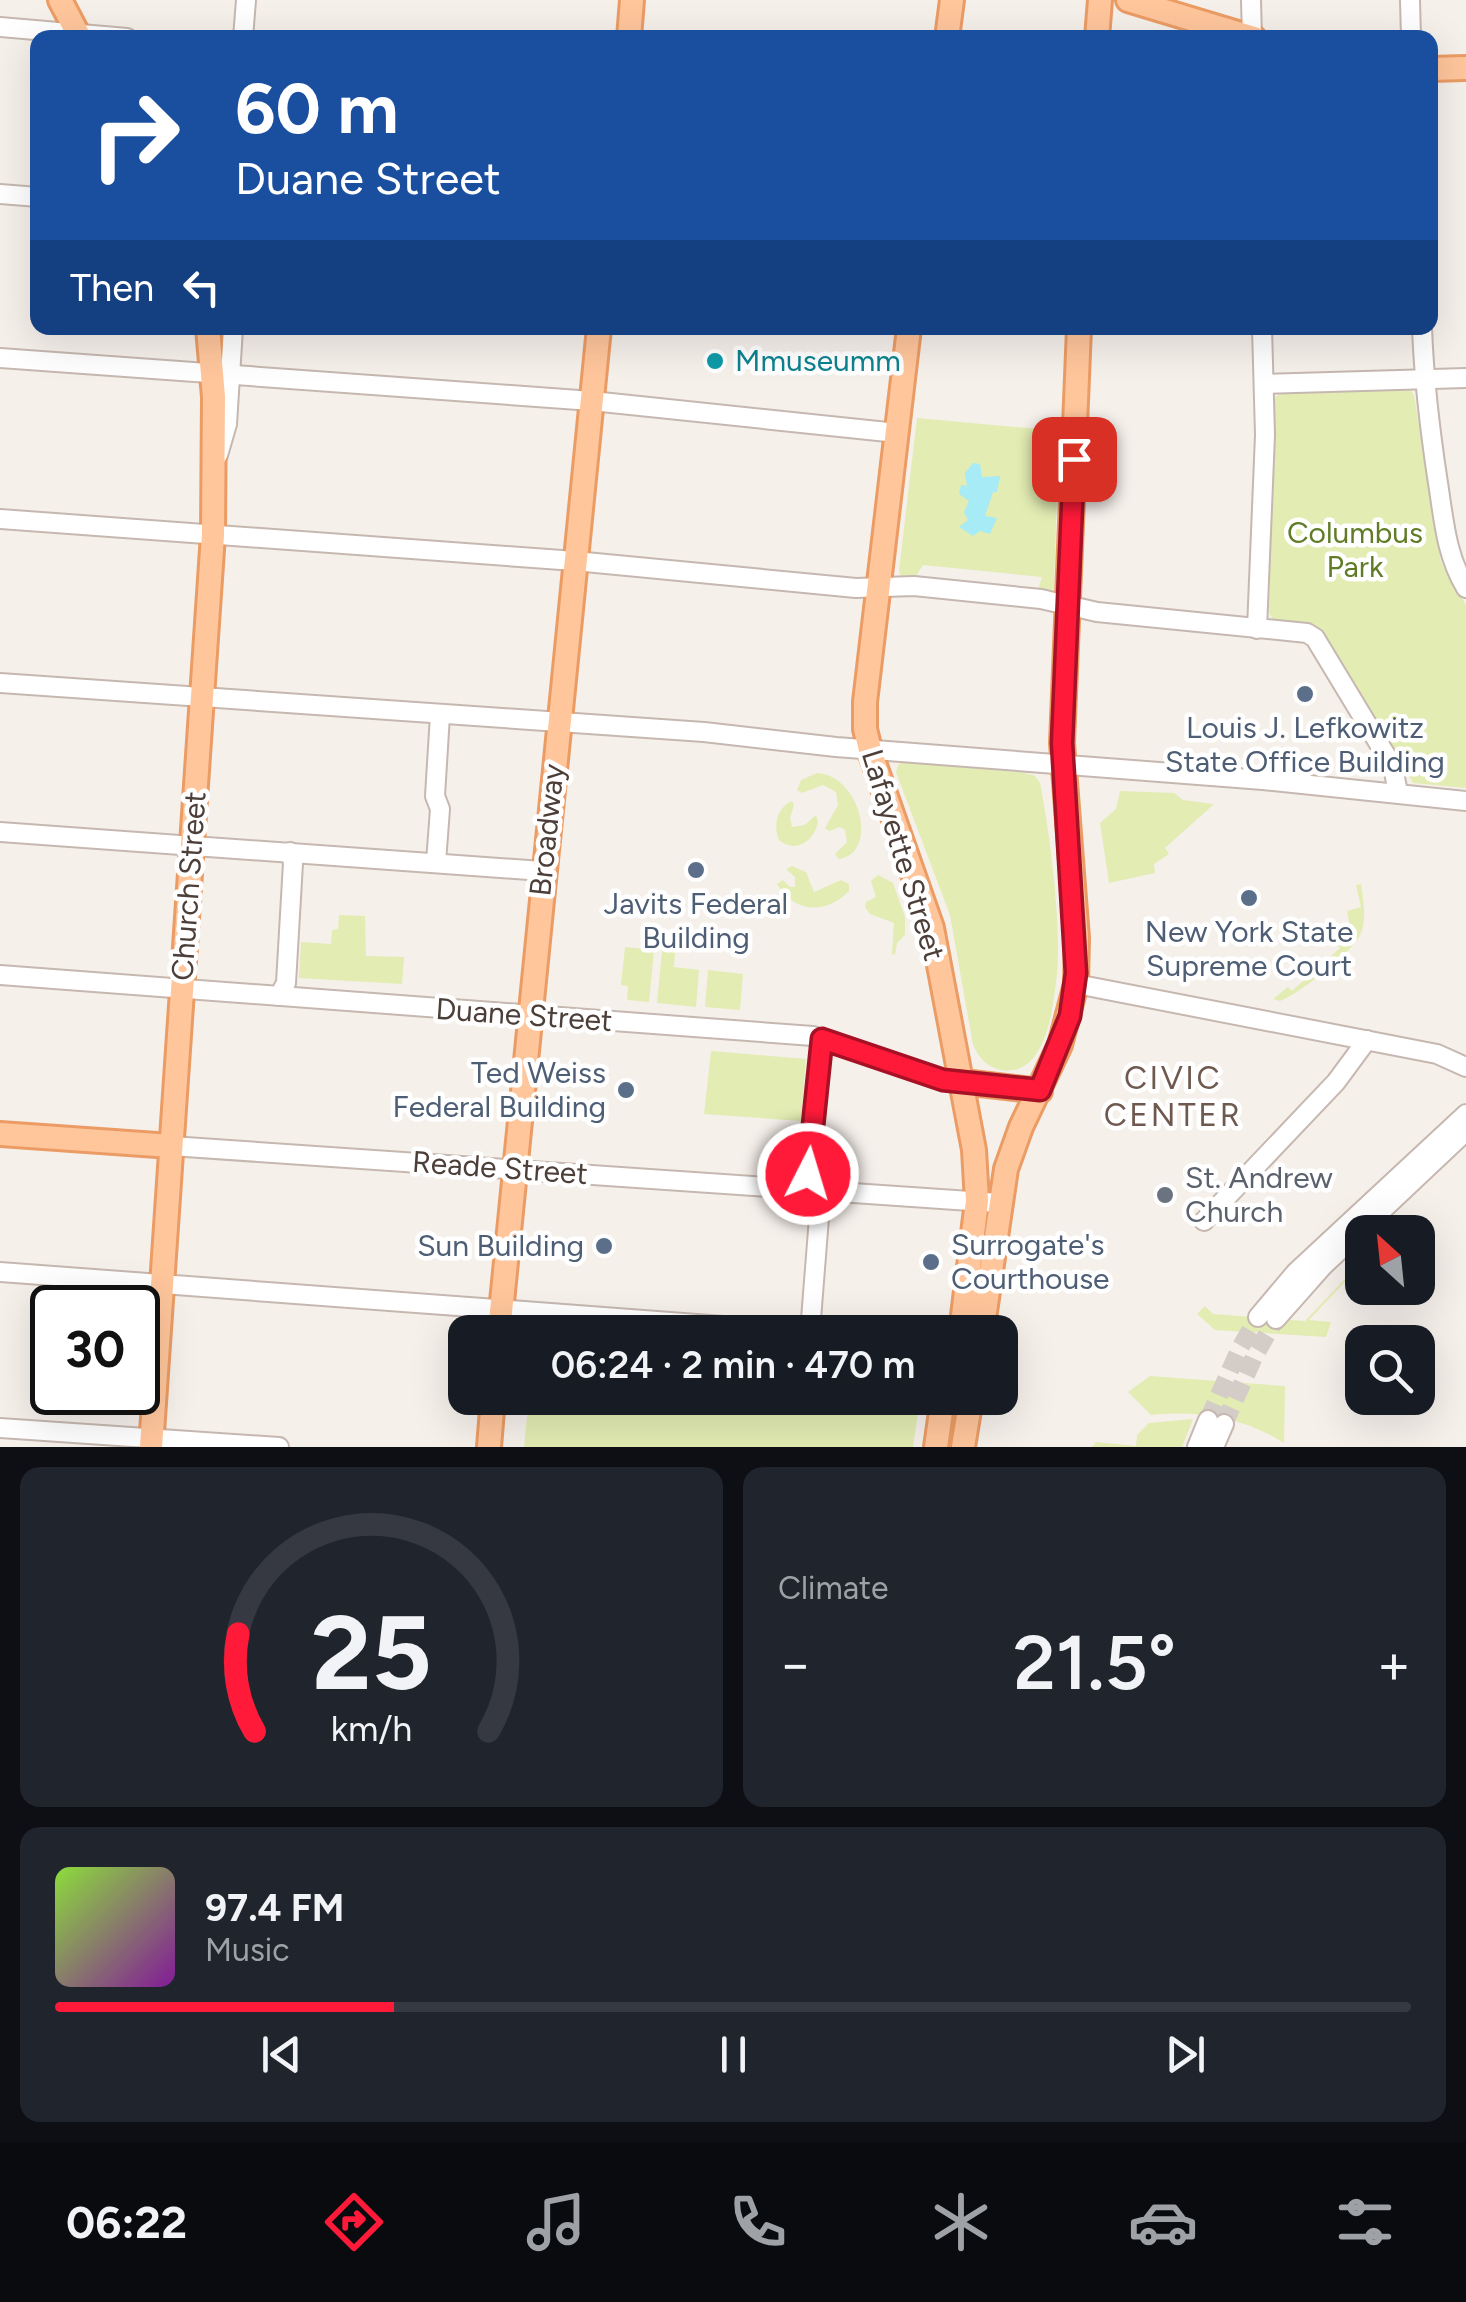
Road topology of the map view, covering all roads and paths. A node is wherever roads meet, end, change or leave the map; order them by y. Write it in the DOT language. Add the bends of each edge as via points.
graph roads {
  1 [pos="60,0"];
  2 [pos="246,0"];
  3 [pos="632,0"];
  4 [pos="952,0"];
  5 [pos="1100,0"];
  6 [pos="1128,0"];
  7 [pos="1251,0"];
  8 [pos="1410,0"];
  9 [pos="0,26"];
  10 [pos="32,30"];
  11 [pos="76,30"];
  12 [pos="244,30"];
  13 [pos="630,30"];
  14 [pos="948,30"];
  15 [pos="1098,30"];
  16 [pos="1229,30"];
  17 [pos="1253,30"];
  18 [pos="1411,30"];
  19 [pos="1466,68"];
  20 [pos="1438,69"];
  21 [pos="0,194"];
  22 [pos="30,196"];
  23 [pos="210,335"];
  24 [pos="231,335"];
  25 [pos="598,335"];
  26 [pos="908,335"];
  27 [pos="1079,335"];
  28 [pos="1262,335"];
  29 [pos="1422,335"];
  30 [pos="0,358"];
  31 [pos="222,373"];
  32 [pos="1466,378"];
  33 [pos="1424,379"];
  34 [pos="1264,384"];
  35 [pos="592,401"];
  36 [pos="896,433"];
  37 [pos="0,520"];
  38 [pos="212,535"];
  39 [pos="575,561"];
  40 [pos="878,587"];
  41 [pos="1466,588"];
  42 [pos="1068,606"];
  43 [pos="1257,629"];
  44 [pos="0,683"];
  45 [pos="202,697"];
  46 [pos="440,715"];
  47 [pos="558,722"];
  48 [pos="869,748"];
  49 [pos="1063,764"];
  50 [pos="1398,793"];
  51 [pos="1466,801"];
  52 [pos="0,832"];
  53 [pos="192,846"];
  54 [pos="290,852"];
  55 [pos="436,862"];
  56 [pos="542,870"];
  57 [pos="0,975"];
  58 [pos="1076,984"];
  59 [pos="182,990"];
  60 [pos="278,996"];
  61 [pos="528,1016"];
  62 [pos="822,1039"];
  63 [pos="1367,1040"];
  64 [pos="1466,1067"];
  65 [pos="963,1082"];
  66 [pos="1040,1090"];
  67 [pos="1466,1114"];
  68 [pos="1466,1132"];
  69 [pos="0,1134"];
  70 [pos="171,1146"];
  71 [pos="513,1169"];
  72 [pos="815,1190"];
  73 [pos="988,1202"];
  74 [pos="1204,1221"];
  75 [pos="0,1272"];
  76 [pos="162,1283"];
  77 [pos="448,1315"];
  78 [pos="501,1315"];
  79 [pos="810,1315"];
  80 [pos="965,1315"];
  81 [pos="983,1315"];
  82 [pos="492,1415"];
  83 [pos="941,1415"];
  84 [pos="968,1415"];
  85 [pos="0,1428"];
  86 [pos="151,1443"];
  87 [pos="279,1447"];
  88 [pos="489,1447"];
  89 [pos="936,1447"];
  90 [pos="962,1447"];
  91 [pos="1197,1447"];
  92 [pos="1214,1447"];
  1 -- 11 [label="main road"];
  2 -- 12 [label="street"];
  3 -- 13 [label="main road"];
  4 -- 14 [label="main road"];
  5 -- 15 [label="main road"];
  6 -- 16 [label="main road"];
  7 -- 17 [label="street"];
  8 -- 18 [label="street"];
  9 -- 10 [label="street"];
  19 -- 20 [label="main road"];
  21 -- 22 [label="street"];
  23 -- 31 [label="main road, Church Street"];
  24 -- 31 [label="street"];
  25 -- 35 [label="main road, Broadway"];
  26 -- 36 [label="main road, Lafayette Street"];
  27 -- 42 [label="main road"];
  28 -- 34 [label="street"];
  29 -- 33 [label="street"];
  30 -- 31 [label="street"];
  31 -- 35 [label="street"];
  31 -- 38 [label="main road, Church Street"];
  32 -- 33 [label="street"];
  33 -- 34 [label="street"];
  33 -- 41 [label="street" via="1448,552"];
  34 -- 43 [label="street"];
  35 -- 36 [label="street"];
  35 -- 39 [label="main road, Broadway"];
  36 -- 40 [label="main road, Lafayette Street"];
  37 -- 38 [label="street"];
  38 -- 39 [label="street"];
  38 -- 45 [label="main road, Church Street"];
  39 -- 40 [label="street"];
  39 -- 47 [label="main road, Broadway"];
  40 -- 42 [label="street"];
  40 -- 48 [label="main road, Lafayette Street" via="865,702"];
  42 -- 43 [label="street"];
  42 -- 49 [label="main road"];
  43 -- 50 [label="street" via="1312,634 1392,768"];
  44 -- 45 [label="street"];
  45 -- 46 [label="street"];
  45 -- 53 [label="main road, Church Street"];
  46 -- 47 [label="street"];
  46 -- 55 [label="street"];
  47 -- 48 [label="street"];
  47 -- 56 [label="main road, Broadway"];
  48 -- 49 [label="street"];
  48 -- 65 [label="main road, Lafayette Street" via="930,922"];
  49 -- 50 [label="street"];
  49 -- 58 [label="main road"];
  50 -- 51 [label="street"];
  52 -- 53 [label="street"];
  53 -- 54 [label="street"];
  53 -- 59 [label="main road, Church Street"];
  54 -- 55 [label="street"];
  54 -- 60 [label="street" via="286,987"];
  55 -- 56 [label="street"];
  56 -- 61 [label="main road, Broadway"];
  57 -- 59 [label="street, Duane Street"];
  58 -- 63 [label="street"];
  58 -- 66 [label="main road" via="1066,1030"];
  59 -- 60 [label="street, Duane Street"];
  59 -- 70 [label="main road, Church Street"];
  60 -- 61 [label="street, Duane Street"];
  61 -- 62 [label="street, Duane Street"];
  61 -- 71 [label="main road, Broadway"];
  62 -- 65 [label="street, Duane Street"];
  62 -- 72 [label="street" via="808,1174"];
  63 -- 64 [label="street"];
  63 -- 74 [label="street" via="1346,1072"];
  65 -- 66 [label="main road, Duane Street"];
  65 -- 73 [label="main road, Lafayette Street"];
  66 -- 73 [label="main road"];
  67 -- 68 [label="street" via="1296,1272 1267,1318"];
  69 -- 70 [label="main road, Reade Street"];
  70 -- 71 [label="street, Reade Street"];
  70 -- 76 [label="main road, Church Street"];
  71 -- 72 [label="street, Reade Street"];
  71 -- 78 [label="main road, Broadway"];
  72 -- 73 [label="street, Reade Street"];
  72 -- 79 [label="street" via="820,1205"];
  73 -- 80 [label="main road"];
  73 -- 81 [label="main road"];
  75 -- 76 [label="street"];
  76 -- 77 [label="street"];
  76 -- 86 [label="main road, Church Street"];
  82 -- 88 [label="main road"];
  83 -- 89 [label="main road"];
  84 -- 90 [label="main road"];
  85 -- 86 [label="street"];
  86 -- 87 [label="street"];
  91 -- 92 [label="street" via="1216,1422"];
}
